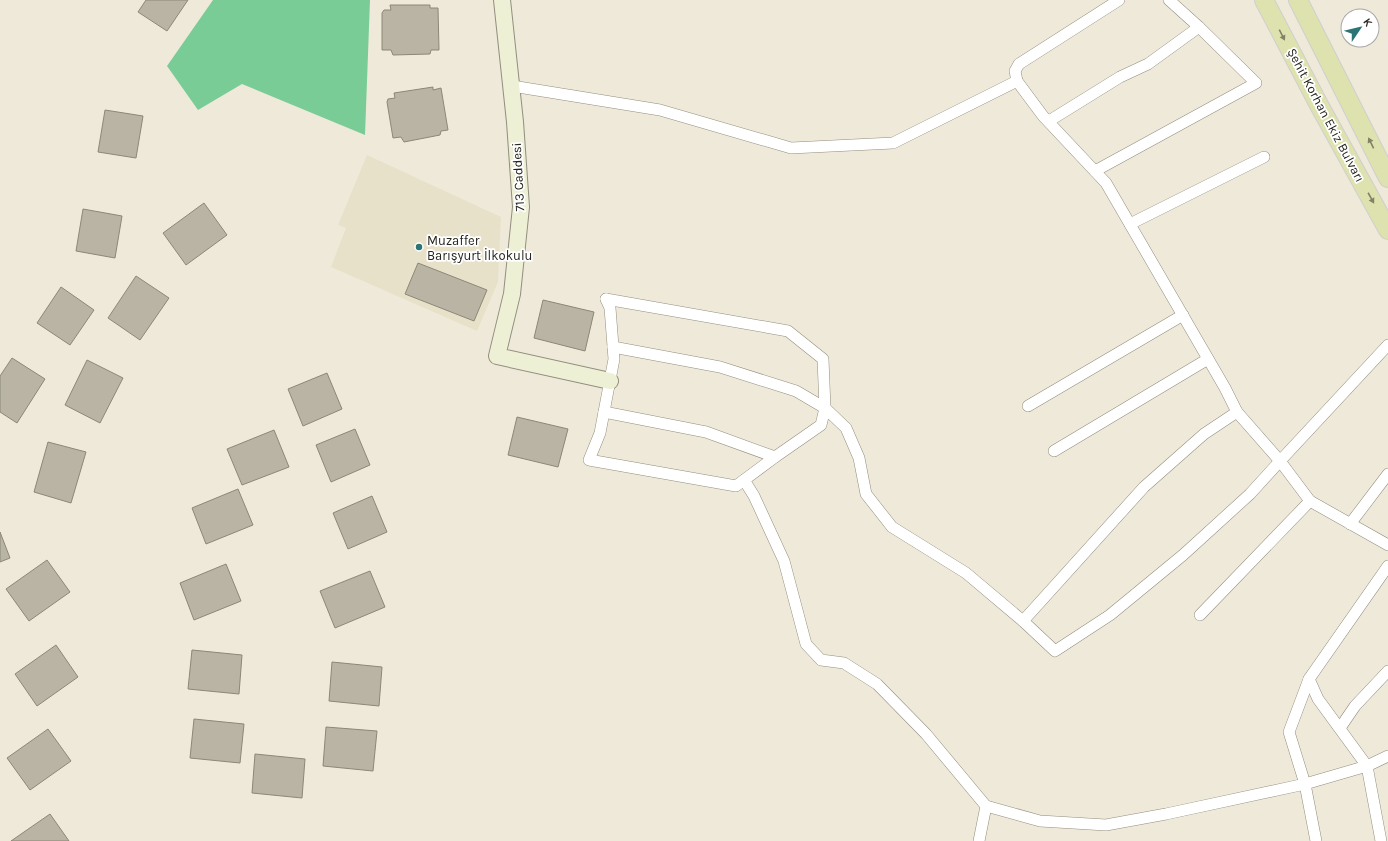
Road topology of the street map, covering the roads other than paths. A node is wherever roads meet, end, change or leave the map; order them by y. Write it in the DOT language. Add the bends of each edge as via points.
graph roads {
  1 [pos="502,0"];
  2 [pos="1119,0"];
  3 [pos="1169,0"];
  4 [pos="1264,0"];
  5 [pos="1298,0"];
  6 [pos="1199,27"];
  7 [pos="1017,81"];
  8 [pos="512,86"];
  9 [pos="1048,121"];
  10 [pos="1264,157"];
  11 [pos="1095,171"];
  12 [pos="1388,178"];
  13 [pos="1130,224"];
  14 [pos="1388,230"];
  15 [pos="1183,314"];
  16 [pos="1388,345"];
  17 [pos="613,347"];
  18 [pos="1208,359"];
  19 [pos="610,381"];
  20 [pos="1028,406"];
  21 [pos="825,408"];
  22 [pos="604,412"];
  23 [pos="1237,412"];
  24 [pos="1054,451"];
  25 [pos="775,457"];
  26 [pos="1280,462"];
  27 [pos="1388,474"];
  28 [pos="744,480"];
  29 [pos="1310,501"];
  30 [pos="1350,524"];
  31 [pos="1388,545"];
  32 [pos="1388,566"];
  33 [pos="1200,615"];
  34 [pos="1023,621"];
  35 [pos="1388,671"];
  36 [pos="1309,679"];
  37 [pos="1340,728"];
  38 [pos="1388,756"];
  39 [pos="1367,766"];
  40 [pos="1305,784"];
  41 [pos="986,806"];
  42 [pos="979,841"];
  43 [pos="1316,841"];
  44 [pos="1381,841"];
  1 -- 8 [label="street, 713 Caddesi"];
  2 -- 7 [label="street" via="1019,64 1015,71"];
  3 -- 6 [label="street"];
  4 -- 14 [label="main road, Şehit Korhan Ekiz Bulvarı, one-way"];
  12 -- 5 [label="main road, Şehit Korhan Ekiz Bulvarı, one-way"];
  6 -- 9 [label="street" via="1148,64 1120,77"];
  6 -- 11 [label="street" via="1256,83"];
  7 -- 8 [label="street" via="893,143 791,148 660,110"];
  7 -- 9 [label="street"];
  8 -- 19 [label="street, 713 Caddesi" via="521,207 512,294 496,356"];
  9 -- 11 [label="street"];
  10 -- 13 [label="street"];
  11 -- 13 [label="street" via="1106,183"];
  13 -- 15 [label="street"];
  15 -- 18 [label="street"];
  15 -- 20 [label="street"];
  16 -- 26 [label="street"];
  17 -- 19 [label="street" via="614,359"];
  17 -- 21 [label="street" via="720,367 796,391"];
  17 -- 21 [label="street" via="610,308 606,299 788,331 823,359"];
  18 -- 23 [label="street"];
  18 -- 24 [label="street"];
  19 -- 22 [label="street"];
  21 -- 25 [label="street" via="821,425"];
  21 -- 34 [label="street" via="846,428 859,458 866,494 892,527 966,574"];
  22 -- 25 [label="street" via="706,432"];
  22 -- 28 [label="street" via="600,433 589,460 736,486"];
  23 -- 26 [label="street"];
  23 -- 34 [label="street" via="1204,434 1144,487"];
  25 -- 28 [label="street"];
  26 -- 29 [label="street"];
  26 -- 34 [label="street" via="1250,494 1183,555 1110,615 1055,651"];
  27 -- 30 [label="street"];
  28 -- 41 [label="street" via="784,561 806,644 821,660 844,662 877,684 926,734"];
  29 -- 30 [label="street"];
  29 -- 33 [label="street"];
  30 -- 31 [label="street"];
  32 -- 36 [label="street"];
  35 -- 37 [label="street" via="1355,706"];
  36 -- 37 [label="street" via="1318,699"];
  36 -- 40 [label="street" via="1289,732"];
  37 -- 39 [label="street"];
  38 -- 39 [label="street"];
  39 -- 40 [label="street"];
  39 -- 44 [label="street"];
  40 -- 41 [label="street" via="1106,825 1040,821"];
  40 -- 43 [label="street"];
  41 -- 42 [label="street"];
}
